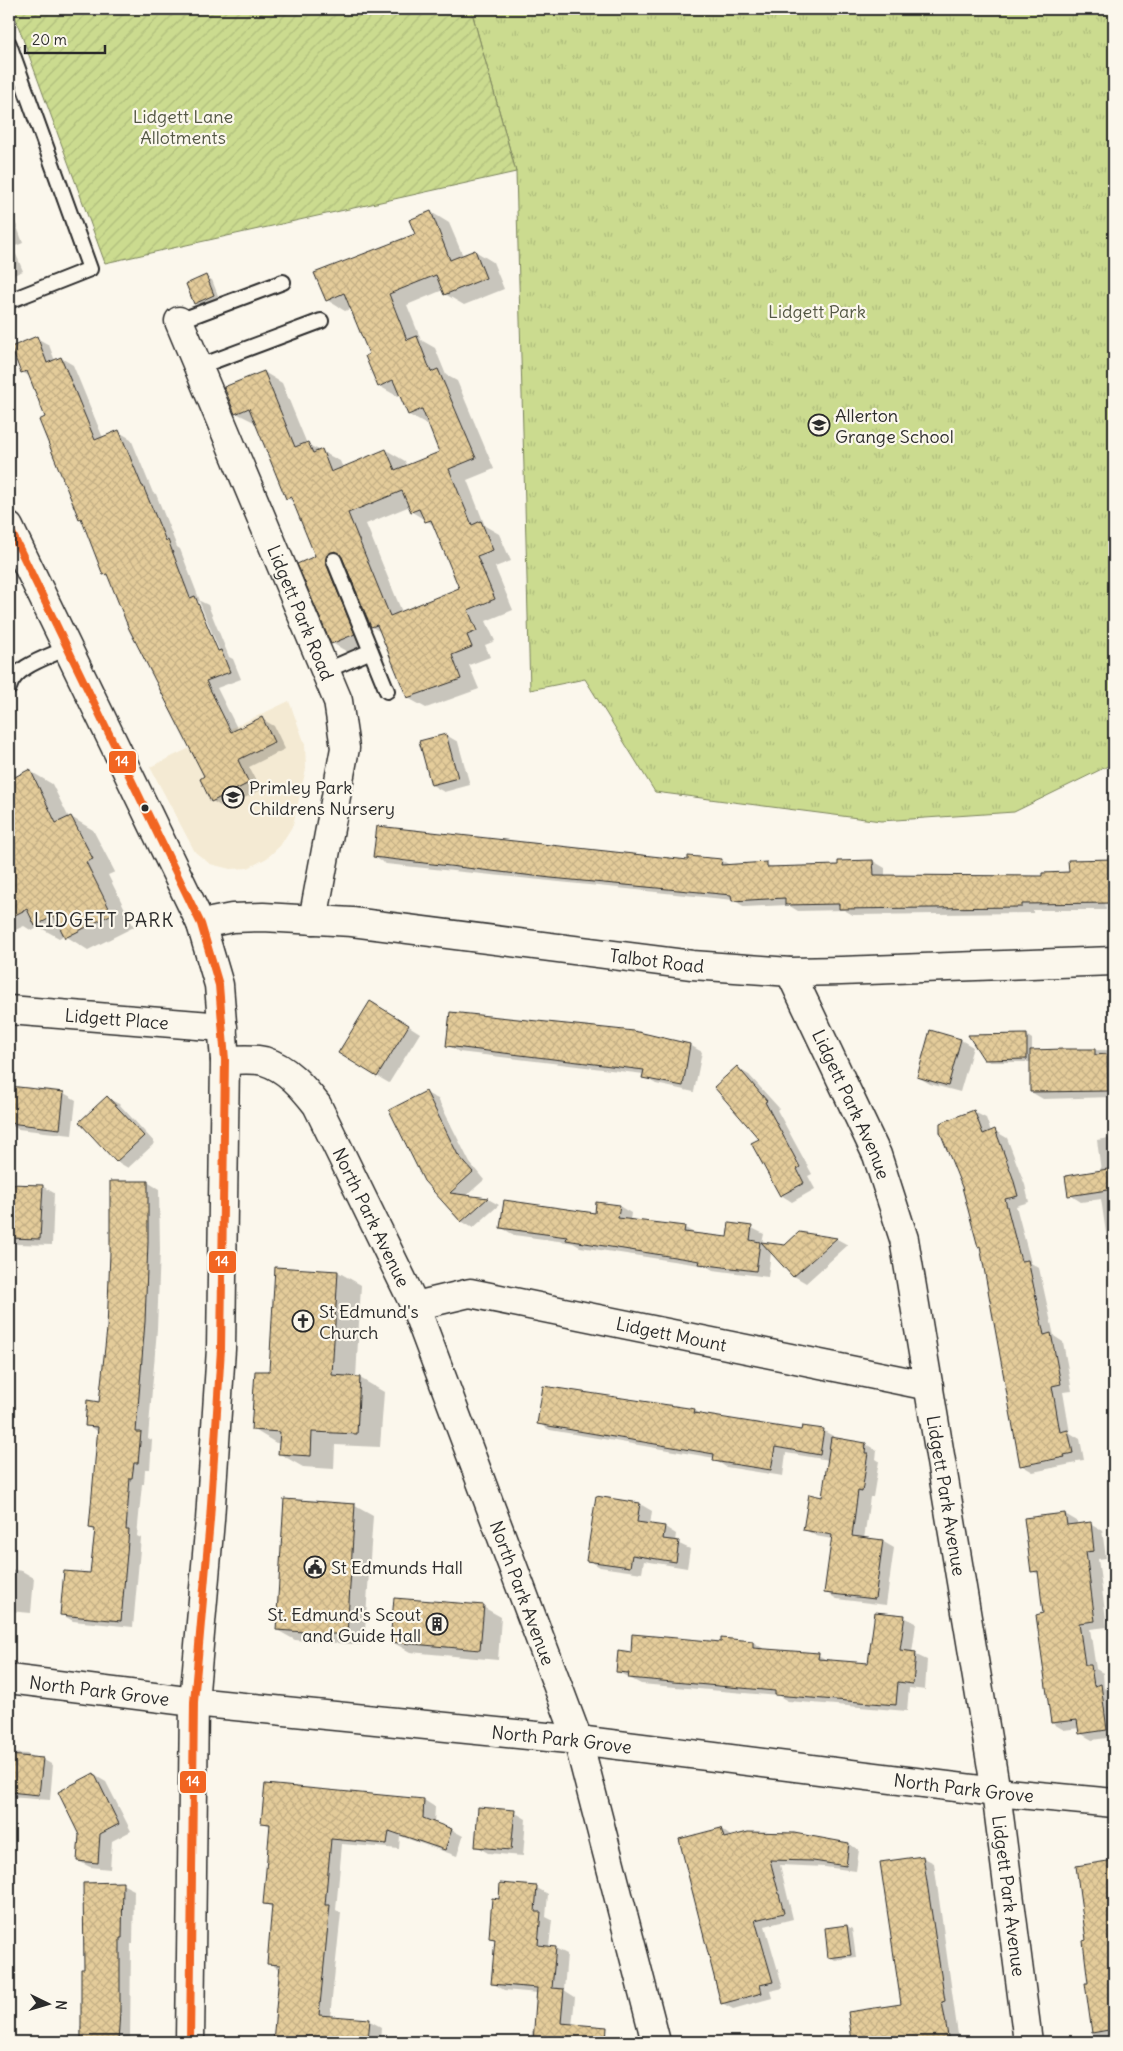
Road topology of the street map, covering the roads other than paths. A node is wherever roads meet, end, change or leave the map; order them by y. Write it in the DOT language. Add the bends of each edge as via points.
graph roads {
  1 [pos="9,44"];
  2 [pos="283,282"];
  3 [pos="9,301"];
  4 [pos="179,320"];
  5 [pos="321,321"];
  6 [pos="198,367"];
  7 [pos="9,527"];
  8 [pos="334,560"];
  9 [pos="67,648"];
  10 [pos="370,650"];
  11 [pos="325,671"];
  12 [pos="9,688"];
  13 [pos="387,691"];
  14 [pos="313,920"];
  15 [pos="201,924"];
  16 [pos="1114,961"];
  17 [pos="790,972"];
  18 [pos="9,1010"];
  19 [pos="223,1027"];
  20 [pos="225,1060"];
  21 [pos="414,1306"];
  22 [pos="929,1386"];
  23 [pos="9,1679"];
  24 [pos="194,1702"];
  25 [pos="578,1740"];
  26 [pos="996,1792"];
  27 [pos="1114,1803"];
  28 [pos="190,2042"];
  29 [pos="656,2042"];
  30 [pos="1028,2042"];
  1 -- 3 [label="lane" via="90,269"];
  2 -- 4 [label="lane"];
  4 -- 6 [label="street, Lidgett Park Road"];
  5 -- 6 [label="lane"];
  6 -- 11 [label="street, Lidgett Park Road"];
  7 -- 9 [label="street"];
  8 -- 10 [label="lane"];
  9 -- 12 [label="lane" via="24,669"];
  9 -- 15 [label="street"];
  10 -- 11 [label="lane"];
  10 -- 13 [label="lane"];
  11 -- 14 [label="street, Lidgett Park Road" via="338,701 345,748"];
  14 -- 15 [label="street, Talbot Road" via="232,918"];
  14 -- 17 [label="street, Talbot Road" via="352,922 692,965"];
  15 -- 19 [label="street" via="219,985"];
  16 -- 17 [label="street, Talbot Road"];
  17 -- 22 [label="street, Lidgett Park Avenue" via="877,1155 904,1239"];
  18 -- 19 [label="street, Lidgett Place"];
  19 -- 20 [label="street"];
  20 -- 21 [label="street, North Park Avenue" via="264,1061 283,1070 317,1105"];
  20 -- 24 [label="street" via="221,1349"];
  21 -- 22 [label="street, Lidgett Mount" via="470,1292"];
  21 -- 25 [label="street, North Park Avenue"];
  22 -- 26 [label="street, Lidgett Park Avenue"];
  23 -- 24 [label="street, North Park Grove"];
  24 -- 25 [label="street, North Park Grove"];
  24 -- 28 [label="street"];
  25 -- 26 [label="street, North Park Grove"];
  25 -- 29 [label="street, North Park Avenue"];
  26 -- 27 [label="street, North Park Grove"];
  26 -- 30 [label="street, Lidgett Park Avenue"];
}
